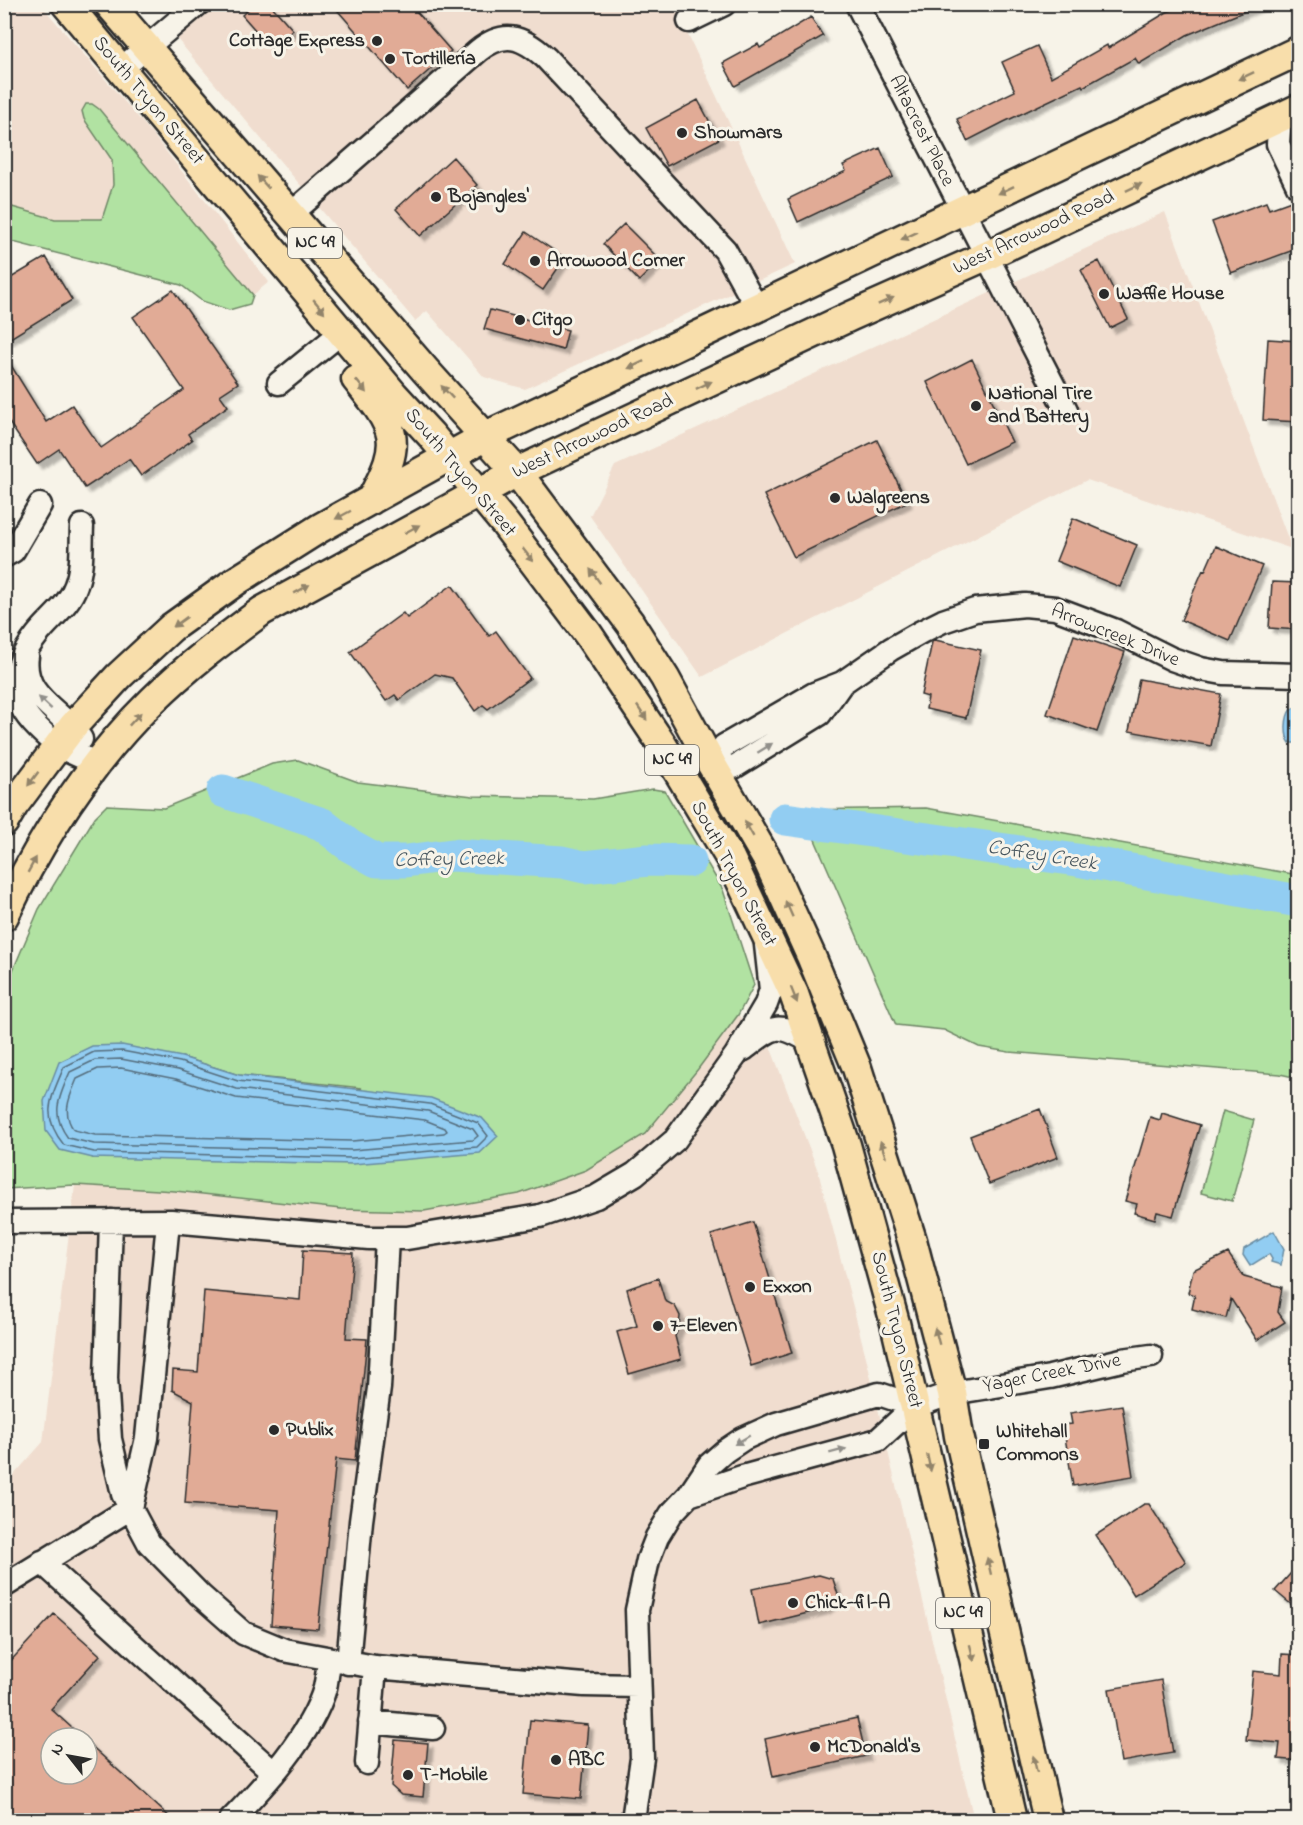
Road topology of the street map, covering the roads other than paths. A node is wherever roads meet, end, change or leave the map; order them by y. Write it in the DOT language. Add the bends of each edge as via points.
graph roads {
  1 [pos="66,4"];
  2 [pos="109,4"];
  3 [pos="198,4"];
  4 [pos="724,4"];
  5 [pos="857,4"];
  6 [pos="689,21"];
  7 [pos="147,47"];
  8 [pos="1299,51"];
  9 [pos="121,69"];
  10 [pos="1292,120"];
  11 [pos="1299,186"];
  12 [pos="962,211"];
  13 [pos="291,214"];
  14 [pos="986,256"];
  15 [pos="756,308"];
  16 [pos="342,332"];
  17 [pos="279,383"];
  18 [pos="1066,410"];
  19 [pos="486,436"];
  20 [pos="450,457"];
  21 [pos="517,472"];
  22 [pos="479,493"];
  23 [pos="371,500"];
  24 [pos="40,505"];
  25 [pos="82,526"];
  26 [pos="4,555"];
  27 [pos="1299,675"];
  28 [pos="66,736"];
  29 [pos="96,763"];
  30 [pos="712,765"];
  31 [pos="4,822"];
  32 [pos="4,916"];
  33 [pos="765,932"];
  34 [pos="810,1041"];
  35 [pos="736,1055"];
  36 [pos="111,1221"];
  37 [pos="4,1222"];
  38 [pos="168,1222"];
  39 [pos="387,1238"];
  40 [pos="1151,1356"];
  41 [pos="952,1393"];
  42 [pos="915,1406"];
  43 [pos="689,1495"];
  44 [pos="131,1508"];
  45 [pos="42,1562"];
  46 [pos="4,1586"];
  47 [pos="338,1662"];
  48 [pos="375,1667"];
  49 [pos="638,1686"];
  50 [pos="370,1722"];
  51 [pos="433,1728"];
  52 [pos="367,1762"];
  53 [pos="274,1773"];
  54 [pos="231,1821"];
  55 [pos="633,1821"];
  56 [pos="1012,1821"];
  57 [pos="1048,1821"];
  1 -- 9 [label="main road, South Tryon Street / NC 49"];
  2 -- 7 [label="main road, South Tryon Street / NC 49"];
  3 -- 7 [label="street"];
  4 -- 6 [label="street"];
  5 -- 12 [label="street, Altacrest Place"];
  7 -- 9 [label="street"];
  13 -- 7 [label="main road, South Tryon Street / NC 49, one-way"];
  8 -- 12 [label="main road, one-way"];
  9 -- 16 [label="main road, South Tryon Street / NC 49, one-way"];
  10 -- 11 [label="street" via="1278,144"];
  14 -- 10 [label="main road, West Arrowood Road, one-way"];
  12 -- 14 [label="street, Altacrest Place"];
  12 -- 15 [label="main road, one-way"];
  13 -- 15 [label="street" via="491,40 506,37 522,41 546,58 725,250"];
  19 -- 13 [label="main road, South Tryon Street / NC 49, one-way"];
  14 -- 18 [label="street, Altacrest Place"];
  21 -- 14 [label="main road, West Arrowood Road, one-way"];
  15 -- 19 [label="main road, one-way"];
  16 -- 17 [label="street"];
  16 -- 20 [label="main road, South Tryon Street / NC 49"];
  16 -- 23 [label="main road, one-way" via="347,368 384,415 392,437 386,474"];
  19 -- 20 [label="main road"];
  19 -- 21 [label="main road, South Tryon Street / NC 49"];
  20 -- 22 [label="main road, South Tryon Street / NC 49"];
  20 -- 23 [label="main road"];
  21 -- 22 [label="main road, West Arrowood Road"];
  30 -- 21 [label="main road, South Tryon Street / NC 49, one-way" via="630,623"];
  29 -- 22 [label="main road, West Arrowood Road, one-way" via="153,700 262,611"];
  22 -- 33 [label="main road, South Tryon Street / NC 49, one-way" via="588,634 661,743 730,858"];
  23 -- 28 [label="main road, one-way" via="236,581 172,627 111,684"];
  24 -- 26 [label="street" via="13,551"];
  25 -- 28 [label="street" via="77,584 68,602 37,635 26,662 35,693"];
  27 -- 30 [label="street, Arrowcreek Drive" via="1201,669 1055,608 1025,605 975,610 943,621 891,649 842,682 820,714 734,767"];
  28 -- 29 [label="street"];
  28 -- 31 [label="main road, one-way"];
  32 -- 29 [label="main road, West Arrowood Road, one-way" via="51,830"];
  41 -- 30 [label="main road, South Tryon Street / NC 49, one-way" via="912,1240 857,1068 768,861"];
  33 -- 34 [label="main road, South Tryon Street / NC 49, one-way" via="794,994"];
  33 -- 35 [label="street" via="771,990"];
  34 -- 35 [label="street" via="779,1027"];
  34 -- 42 [label="main road, South Tryon Street / NC 49" via="846,1145"];
  35 -- 39 [label="street" via="675,1140 636,1174 596,1197 540,1216"];
  36 -- 37 [label="street"];
  36 -- 38 [label="street"];
  36 -- 44 [label="street" via="106,1378 110,1439 123,1494"];
  38 -- 39 [label="street"];
  38 -- 44 [label="street" via="147,1438"];
  39 -- 47 [label="street" via="379,1389"];
  40 -- 41 [label="street, Yager Creek Drive"];
  41 -- 42 [label="street, Yager Creek Drive"];
  57 -- 41 [label="main road, South Tryon Street / NC 49, one-way"];
  43 -- 42 [label="street, one-way" via="878,1440"];
  42 -- 43 [label="street, one-way" via="879,1394 776,1424 725,1451 709,1465"];
  42 -- 56 [label="main road, South Tryon Street / NC 49, one-way"];
  43 -- 49 [label="street" via="671,1514 648,1560 638,1610"];
  44 -- 45 [label="street"];
  44 -- 47 [label="street" via="149,1542 243,1633 284,1650"];
  45 -- 46 [label="street"];
  45 -- 53 [label="street"];
  47 -- 48 [label="street"];
  47 -- 53 [label="street" via="308,1725"];
  48 -- 49 [label="street"];
  48 -- 50 [label="street"];
  49 -- 55 [label="street" via="642,1758"];
  50 -- 51 [label="street"];
  50 -- 52 [label="street"];
  53 -- 54 [label="street"];
}
